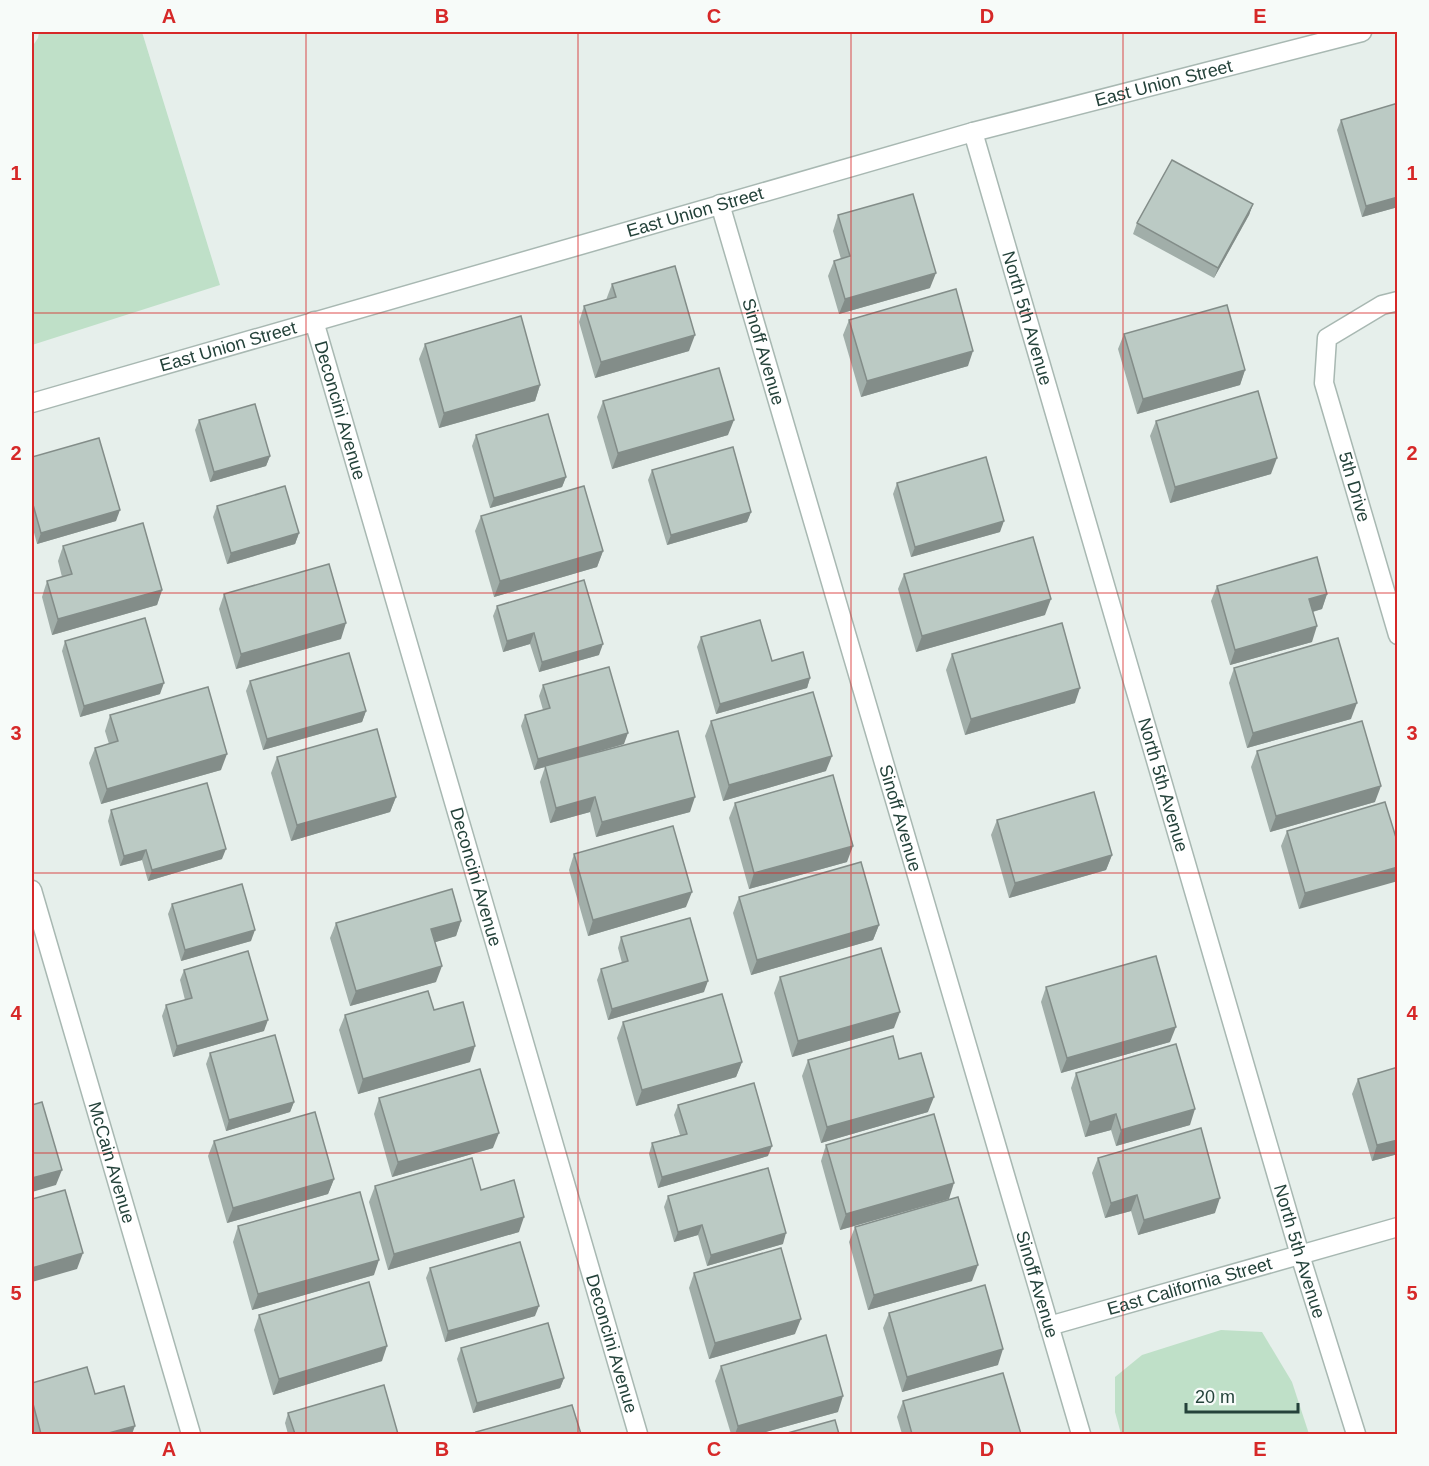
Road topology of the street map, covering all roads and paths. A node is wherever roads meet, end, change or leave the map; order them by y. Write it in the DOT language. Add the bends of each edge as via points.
graph roads {
  1 [pos="1362,32"];
  2 [pos="973,132"];
  3 [pos="720,204"];
  4 [pos="1398,301"];
  5 [pos="314,321"];
  6 [pos="32,403"];
  7 [pos="1398,635"];
  8 [pos="32,890"];
  9 [pos="1398,1227"];
  10 [pos="1300,1255"];
  11 [pos="1049,1326"];
  12 [pos="191,1434"];
  13 [pos="638,1434"];
  14 [pos="1081,1434"];
  15 [pos="1356,1434"];
  1 -- 2 [label="street, East Union Street"];
  2 -- 3 [label="street, East Union Street"];
  2 -- 10 [label="street, North 5th Avenue"];
  3 -- 5 [label="street, East Union Street"];
  3 -- 11 [label="street, Sinoff Avenue"];
  4 -- 7 [label="street, 5th Drive" via="1382,305 1327,338 1324,383"];
  5 -- 6 [label="street, East Union Street"];
  5 -- 13 [label="street, Deconcini Avenue"];
  8 -- 12 [label="street, McCain Avenue"];
  9 -- 10 [label="street, East California Street"];
  10 -- 11 [label="street, East California Street"];
  10 -- 15 [label="street, North 5th Avenue"];
  11 -- 14 [label="street, Sinoff Avenue"];
}
